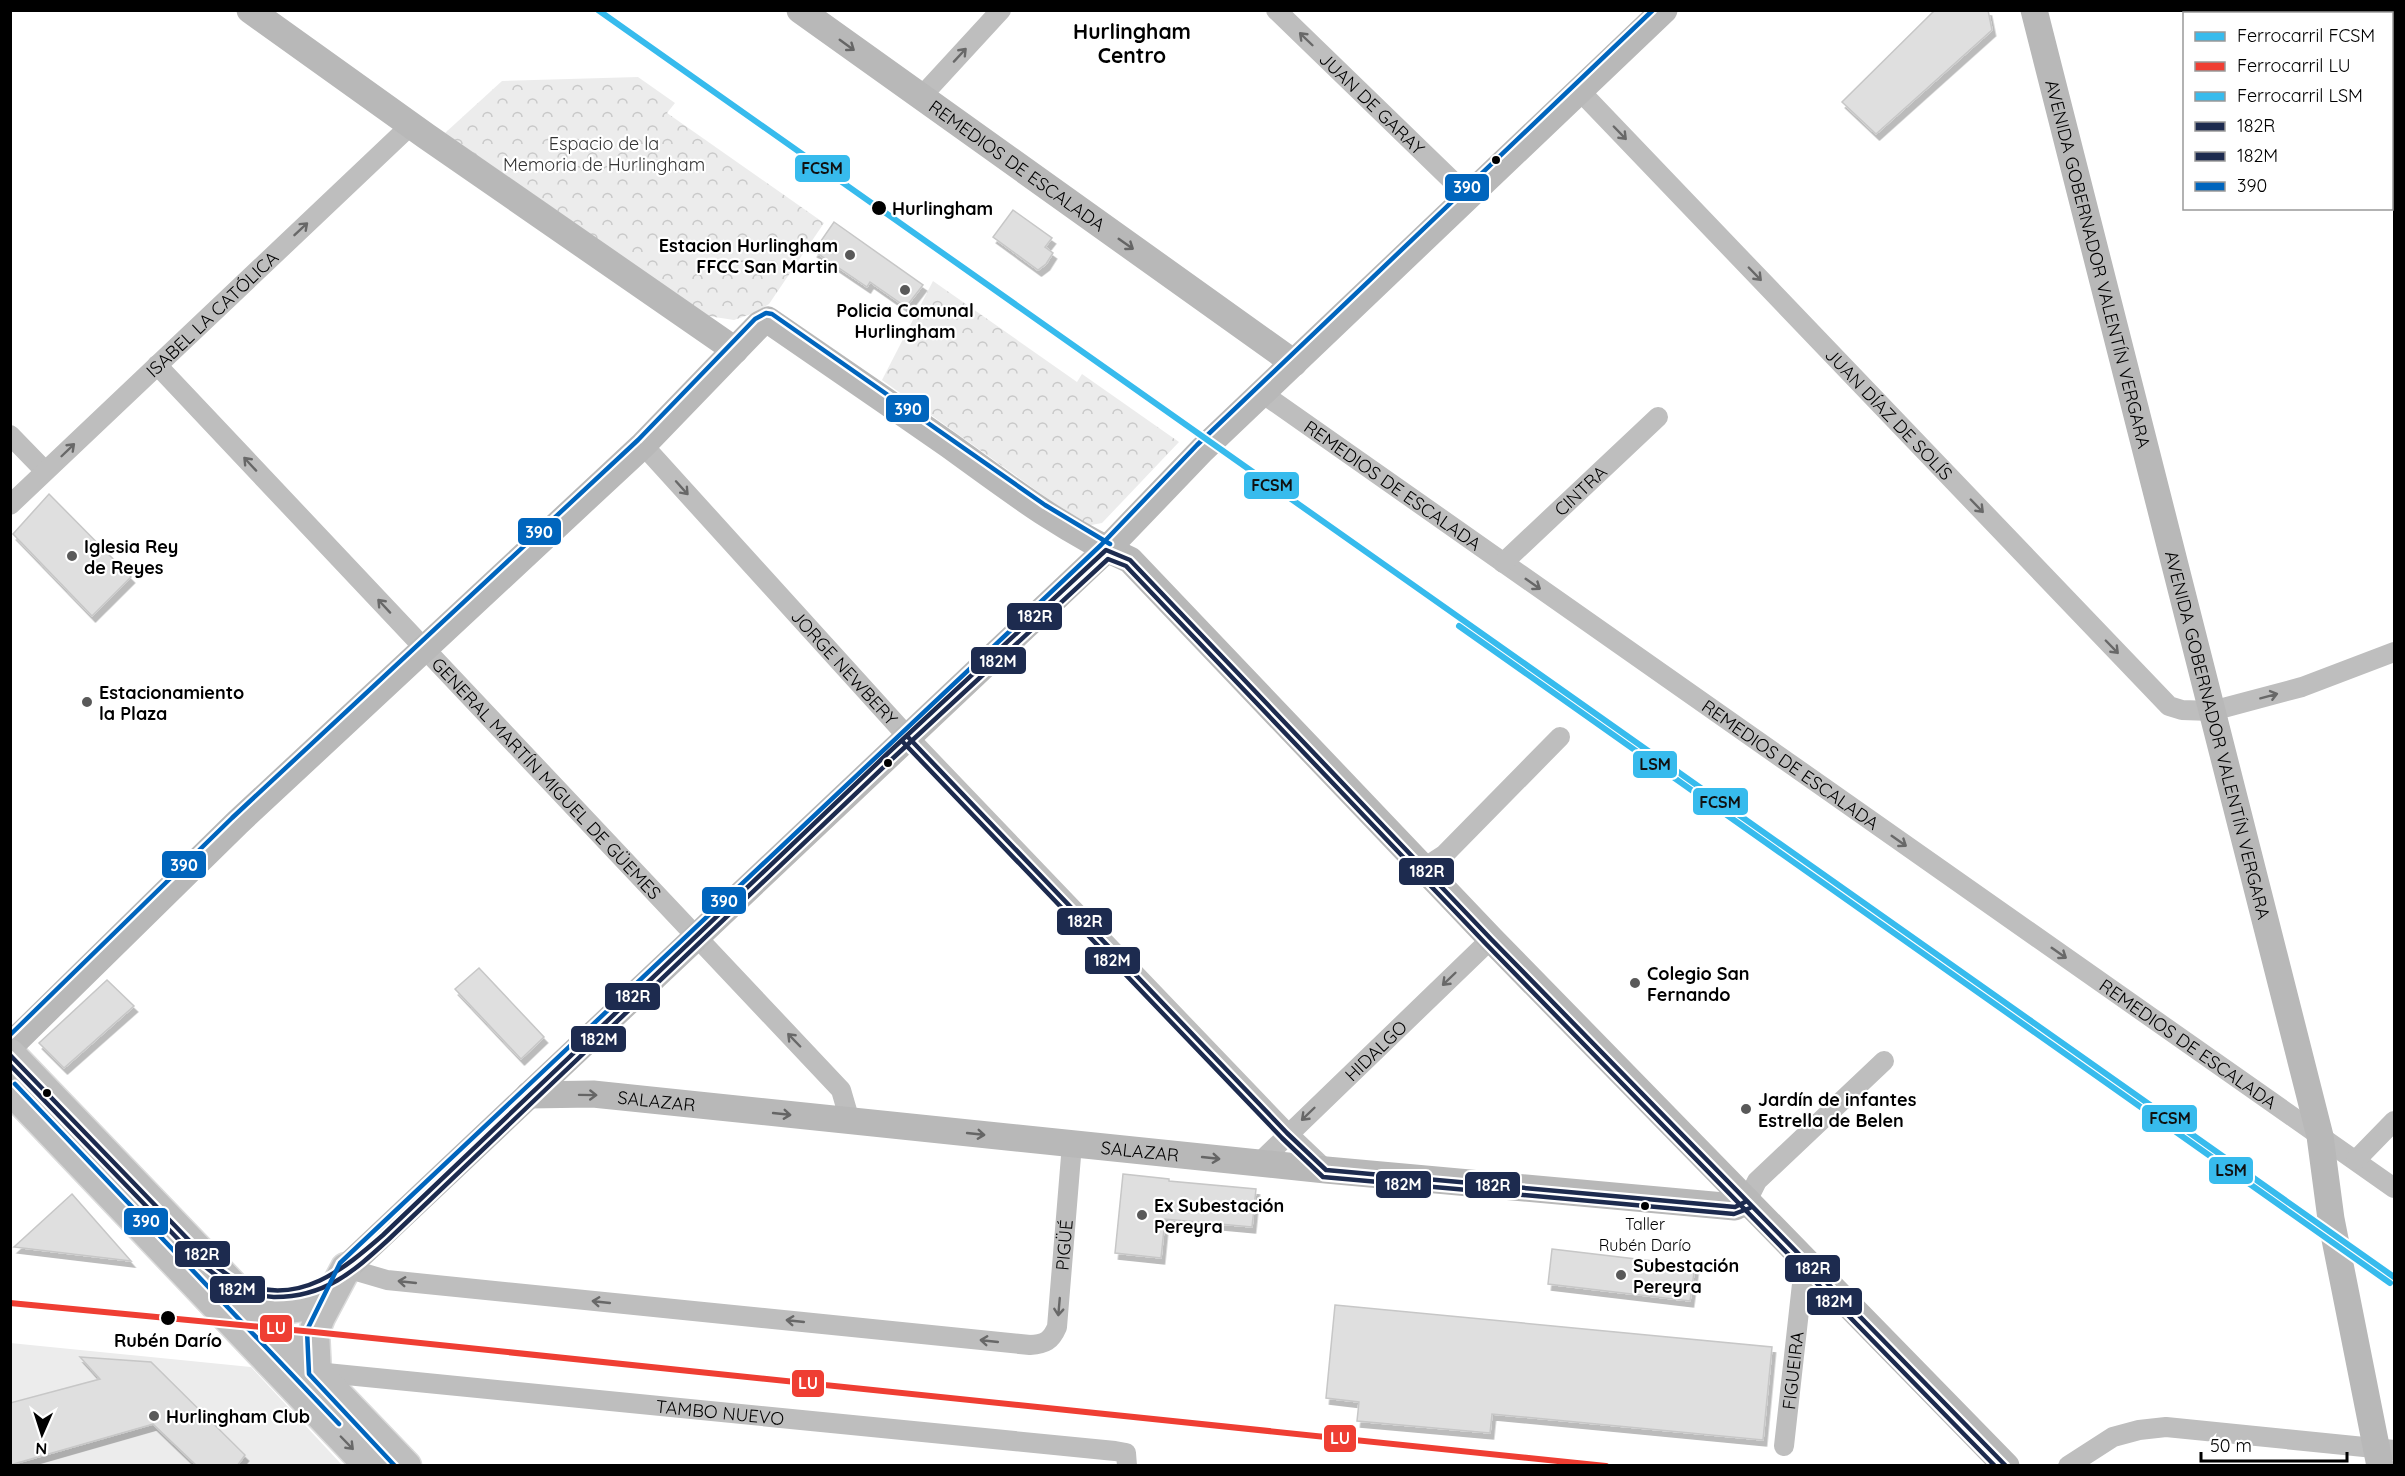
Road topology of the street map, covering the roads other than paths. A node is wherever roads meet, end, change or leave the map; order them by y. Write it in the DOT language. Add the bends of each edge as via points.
graph roads {
  1 [pos="250,10"];
  2 [pos="800,10"];
  3 [pos="1002,10"];
  4 [pos="1276,10"];
  5 [pos="1664,10"];
  6 [pos="2034,10"];
  7 [pos="1580,91"];
  8 [pos="920,98"];
  9 [pos="411,125"];
  10 [pos="1469,196"];
  11 [pos="735,350"];
  12 [pos="1294,363"];
  13 [pos="157,365"];
  14 [pos="1262,393"];
  15 [pos="1658,417"];
  16 [pos="10,435"];
  17 [pos="643,445"];
  18 [pos="45,471"];
  19 [pos="10,505"];
  20 [pos="1106,550"];
  21 [pos="1503,563"];
  22 [pos="424,649"];
  23 [pos="2394,652"];
  24 [pos="2212,711"];
  25 [pos="907,736"];
  26 [pos="1560,737"];
  27 [pos="1424,868"];
  28 [pos="695,937"];
  29 [pos="1491,939"];
  30 [pos="10,1046"];
  31 [pos="10,1053"];
  32 [pos="1884,1061"];
  33 [pos="10,1089"];
  34 [pos="529,1095"];
  35 [pos="850,1121"];
  36 [pos="2394,1121"];
  37 [pos="1287,1133"];
  38 [pos="2320,1136"];
  39 [pos="1072,1144"];
  40 [pos="2356,1160"];
  41 [pos="1259,1163"];
  42 [pos="1326,1170"];
  43 [pos="2394,1188"];
  44 [pos="1747,1201"];
  45 [pos="1805,1257"];
  46 [pos="201,1269"];
  47 [pos="340,1278"];
  48 [pos="251,1302"];
  49 [pos="316,1372"];
  50 [pos="1784,1446"];
  51 [pos="2383,1454"];
  52 [pos="1126,1459"];
  53 [pos="369,1466"];
  54 [pos="406,1466"];
  55 [pos="2006,1466"];
  56 [pos="2068,1466"];
  1 -- 9 [label="street"];
  2 -- 8 [label="street, REMEDIOS DE ESCALADA, one-way"];
  8 -- 3 [label="street, one-way"];
  10 -- 4 [label="street, JUAN DE GARAY, one-way"];
  5 -- 7 [label="street"];
  6 -- 24 [label="street, AVENIDA GOBERNADOR VALENTÍN VERGARA"];
  7 -- 10 [label="street"];
  7 -- 24 [label="street, JUAN DÍAZ DE SOLÍS, one-way" via="2169,706"];
  8 -- 12 [label="street, REMEDIOS DE ESCALADA, one-way"];
  9 -- 11 [label="street"];
  13 -- 9 [label="street, ISABEL LA CATÓLICA, one-way"];
  10 -- 12 [label="street"];
  11 -- 17 [label="street"];
  11 -- 20 [label="street" via="768,320 1041,511"];
  12 -- 14 [label="street"];
  18 -- 13 [label="street, ISABEL LA CATÓLICA, one-way"];
  22 -- 13 [label="street, GENERAL MARTÍN MIGUEL DE GÜEMES, one-way"];
  14 -- 20 [label="street"];
  14 -- 21 [label="street, REMEDIOS DE ESCALADA"];
  15 -- 21 [label="street, CINTRA"];
  16 -- 18 [label="street"];
  17 -- 22 [label="street"];
  17 -- 25 [label="street, JORGE NEWBERY, one-way"];
  18 -- 19 [label="street, ISABEL LA CATÓLICA"];
  20 -- 25 [label="street"];
  20 -- 27 [label="street" via="1130,560"];
  21 -- 38 [label="street, REMEDIOS DE ESCALADA, one-way"];
  22 -- 28 [label="street, GENERAL MARTÍN MIGUEL DE GÜEMES"];
  22 -- 30 [label="street" via="237,823"];
  24 -- 23 [label="street, JUAN DÍAZ DE SOLÍS, one-way" via="2302,687"];
  24 -- 38 [label="street, AVENIDA GOBERNADOR VALENTÍN VERGARA"];
  25 -- 28 [label="street"];
  25 -- 37 [label="street, JORGE NEWBERY"];
  26 -- 27 [label="street" via="1444,855"];
  27 -- 29 [label="street"];
  28 -- 34 [label="street"];
  35 -- 28 [label="street, GENERAL MARTÍN MIGUEL DE GÜEMES, one-way" via="841,1090"];
  29 -- 37 [label="street, HIDALGO, one-way"];
  29 -- 44 [label="street"];
  31 -- 46 [label="main road"];
  32 -- 44 [label="street" via="1757,1181"];
  33 -- 46 [label="main road"];
  34 -- 35 [label="street, SALAZAR, one-way" via="593,1094"];
  34 -- 47 [label="street"];
  35 -- 39 [label="street, SALAZAR, one-way"];
  36 -- 40 [label="street"];
  37 -- 41 [label="street, HIDALGO"];
  37 -- 42 [label="street, JORGE NEWBERY"];
  38 -- 40 [label="street, REMEDIOS DE ESCALADA"];
  38 -- 51 [label="street, AVENIDA GOBERNADOR VALENTÍN VERGARA" via="2331,1218"];
  39 -- 41 [label="street, SALAZAR, one-way"];
  39 -- 47 [label="street, PIGÜÉ, one-way" via="1057,1327 1047,1342 1030,1345"];
  40 -- 43 [label="street, REMEDIOS DE ESCALADA"];
  41 -- 42 [label="street, SALAZAR"];
  42 -- 44 [label="street, SALAZAR" via="1735,1207"];
  44 -- 45 [label="street"];
  45 -- 50 [label="street, FIGUEIRA"];
  45 -- 55 [label="street"];
  46 -- 47 [label="main road" via="256,1287 290,1290"];
  46 -- 48 [label="main road"];
  46 -- 53 [label="main road, one-way" via="235,1326"];
  47 -- 48 [label="main road" via="309,1304 289,1307"];
  47 -- 49 [label="main road" via="314,1332"];
  48 -- 49 [label="main road"];
  49 -- 52 [label="street, TAMBO NUEVO"];
  49 -- 54 [label="main road"];
  51 -- 56 [label="street" via="2166,1427 2113,1437"];
}
